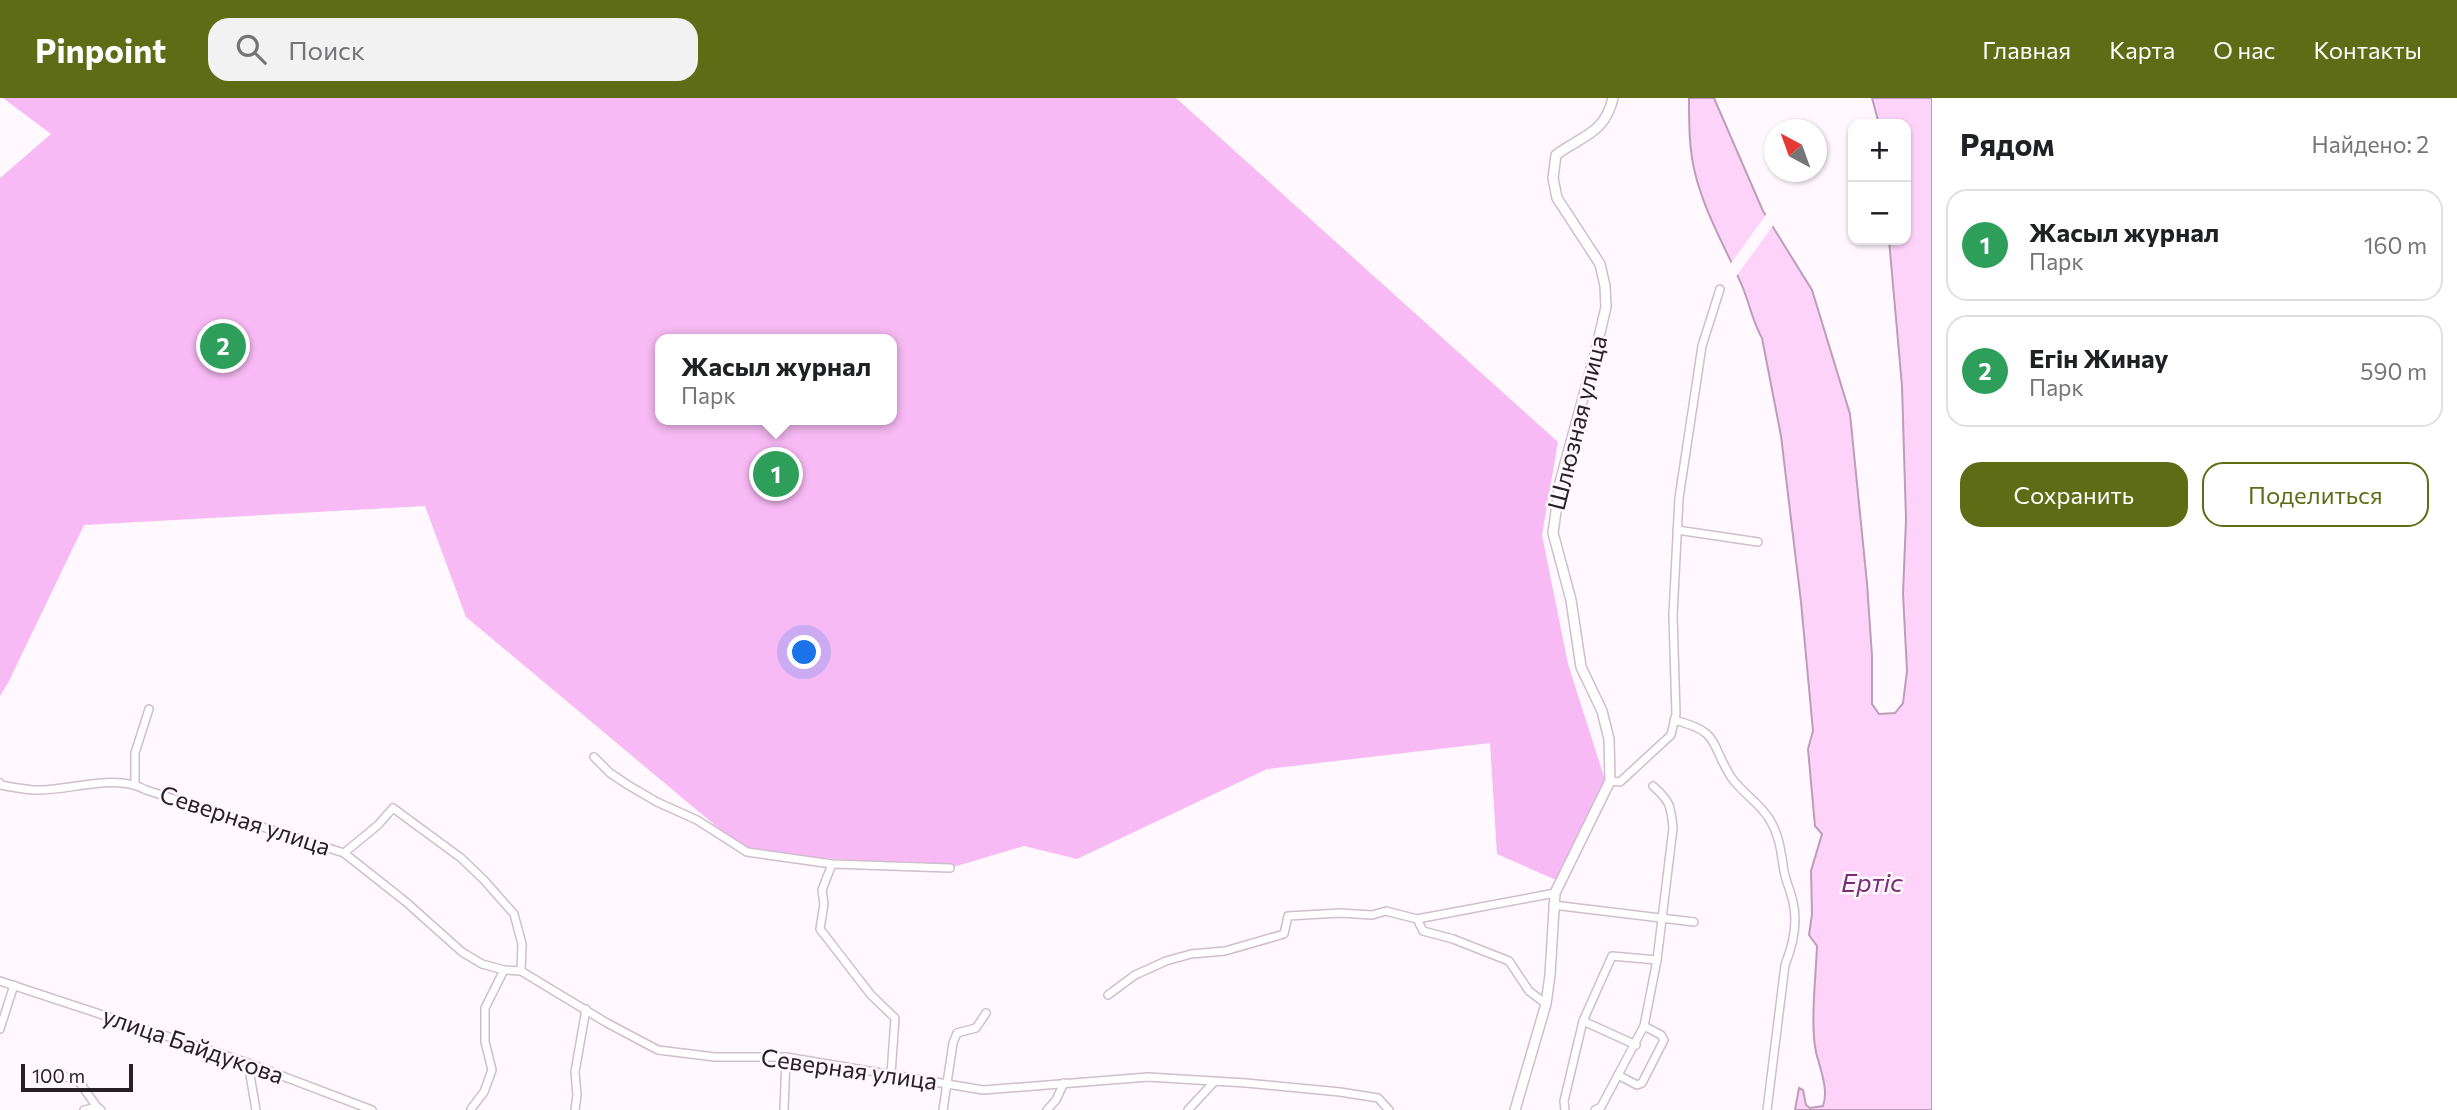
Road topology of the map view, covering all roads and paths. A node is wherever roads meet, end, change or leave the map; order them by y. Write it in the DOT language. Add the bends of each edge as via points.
graph roads {
  1 [pos="1613,98"];
  2 [pos="1720,289"];
  3 [pos="1677,530"];
  4 [pos="1758,542"];
  5 [pos="149,709"];
  6 [pos="1674,720"];
  7 [pos="594,757"];
  8 [pos="1610,781"];
  9 [pos="0,783"];
  10 [pos="135,783"];
  11 [pos="1653,786"];
  12 [pos="344,853"];
  13 [pos="832,864"];
  14 [pos="950,867"];
  15 [pos="1555,893"];
  16 [pos="1553,905"];
  17 [pos="1661,918"];
  18 [pos="1417,919"];
  19 [pos="1694,922"];
  20 [pos="1657,960"];
  21 [pos="504,970"];
  22 [pos="521,971"];
  23 [pos="0,981"];
  24 [pos="14,985"];
  25 [pos="1108,995"];
  26 [pos="1546,1004"];
  27 [pos="586,1009"];
  28 [pos="986,1013"];
  29 [pos="1583,1021"];
  30 [pos="1644,1027"];
  31 [pos="0,1029"];
  32 [pos="1636,1045"];
  33 [pos="786,1057"];
  34 [pos="248,1063"];
  35 [pos="62,1074"];
  36 [pos="891,1074"];
  37 [pos="1618,1075"];
  38 [pos="1214,1082"];
  39 [pos="946,1083"];
  40 [pos="1064,1083"];
  41 [pos="99,1108"];
  42 [pos="471,1109"];
  43 [pos="84,1110"];
  44 [pos="256,1110"];
  45 [pos="372,1110"];
  46 [pos="575,1110"];
  47 [pos="784,1110"];
  48 [pos="943,1110"];
  49 [pos="1047,1110"];
  50 [pos="1188,1110"];
  51 [pos="1389,1110"];
  52 [pos="1515,1110"];
  53 [pos="1565,1110"];
  54 [pos="1595,1110"];
  55 [pos="1767,1110"];
  1 -- 8 [label="street, Шлюзная улица" via="1591,135 1556,155 1553,178 1558,198 1600,264 1605,286 1606,307 1560,482 1553,533 1571,600 1581,667 1602,711 1609,739"];
  2 -- 3 [label="street" via="1702,346"];
  3 -- 4 [label="street"];
  3 -- 6 [label="street"];
  5 -- 10 [label="street" via="135,753"];
  6 -- 8 [label="street" via="1671,735 1620,782"];
  6 -- 55 [label="street" via="1705,731 1730,775 1769,818 1780,842 1795,914"];
  7 -- 13 [label="street" via="628,785 747,852"];
  8 -- 15 [label="street, Шлюзная улица"];
  9 -- 10 [label="street, Северная улица" via="35,790"];
  10 -- 12 [label="street, Северная улица"];
  11 -- 17 [label="street" via="1667,798 1673,828"];
  12 -- 21 [label="street, Северная улица" via="461,952"];
  12 -- 22 [label="street" via="393,808 461,858 514,914 522,944"];
  13 -- 14 [label="street"];
  13 -- 36 [label="street" via="821,890 820,929 871,995 895,1018"];
  15 -- 16 [label="street, Шлюзная улица"];
  15 -- 18 [label="street"];
  16 -- 17 [label="street"];
  16 -- 26 [label="street, Шлюзная улица"];
  17 -- 19 [label="street"];
  17 -- 20 [label="street"];
  18 -- 25 [label="street" via="1386,911 1288,916 1284,934 1166,961 1135,975"];
  18 -- 26 [label="street" via="1423,931 1509,961 1529,991"];
  20 -- 29 [label="street" via="1612,956"];
  20 -- 30 [label="street"];
  21 -- 22 [label="street, Северная улица"];
  21 -- 42 [label="street" via="485,1008 485,1042 492,1070"];
  22 -- 27 [label="street, Северная улица"];
  23 -- 24 [label="street, улица Байдукова"];
  24 -- 31 [label="street"];
  24 -- 34 [label="street, улица Байдукова"];
  26 -- 52 [label="street, Шлюзная улица"];
  27 -- 33 [label="street, Северная улица" via="658,1050 715,1057"];
  27 -- 46 [label="street" via="575,1072"];
  28 -- 39 [label="street" via="976,1028 957,1033"];
  29 -- 32 [label="street"];
  29 -- 53 [label="street"];
  30 -- 32 [label="street"];
  30 -- 37 [label="street" via="1664,1040 1642,1083"];
  32 -- 37 [label="street"];
  33 -- 36 [label="street, Северная улица"];
  33 -- 47 [label="street"];
  34 -- 44 [label="street"];
  34 -- 45 [label="street, улица Байдукова"];
  35 -- 41 [label="street" via="80,1083"];
  36 -- 39 [label="street, Северная улица"];
  37 -- 54 [label="street"];
  38 -- 40 [label="street, Северная улица" via="1148,1077"];
  38 -- 50 [label="street"];
  38 -- 51 [label="street, Северная улица" via="1378,1098"];
  39 -- 40 [label="street, Северная улица" via="983,1090"];
  39 -- 48 [label="street"];
  40 -- 49 [label="street"];
  41 -- 43 [label="street"];
}
